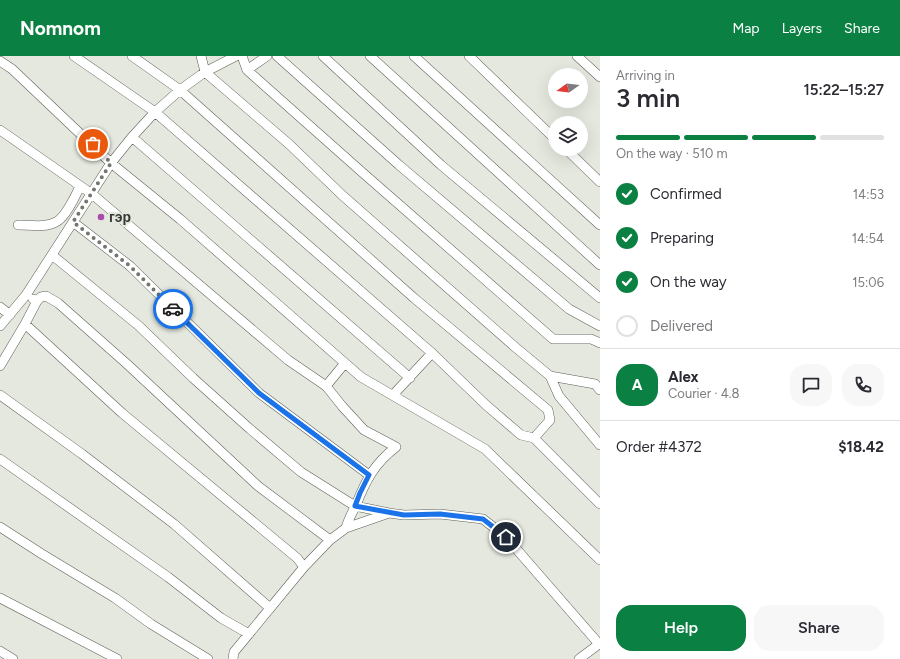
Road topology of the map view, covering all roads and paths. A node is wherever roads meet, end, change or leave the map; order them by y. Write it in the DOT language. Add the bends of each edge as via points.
graph roads {
  1 [pos="74,56"];
  2 [pos="132,56"];
  3 [pos="201,56"];
  4 [pos="236,56"];
  5 [pos="242,56"];
  6 [pos="267,56"];
  7 [pos="277,56"];
  8 [pos="323,56"];
  9 [pos="370,56"];
  10 [pos="414,56"];
  11 [pos="469,56"];
  12 [pos="577,56"];
  13 [pos="0,61"];
  14 [pos="247,70"];
  15 [pos="205,72"];
  16 [pos="600,77"];
  17 [pos="180,90"];
  18 [pos="155,112"];
  19 [pos="0,130"];
  20 [pos="548,132"];
  21 [pos="132,137"];
  22 [pos="573,156"];
  23 [pos="111,163"];
  24 [pos="600,182"];
  25 [pos="80,186"];
  26 [pos="92,194"];
  27 [pos="73,222"];
  28 [pos="18,225"];
  29 [pos="600,225"];
  30 [pos="52,256"];
  31 [pos="600,265"];
  32 [pos="26,295"];
  33 [pos="600,298"];
  34 [pos="37,302"];
  35 [pos="0,307"];
  36 [pos="10,315"];
  37 [pos="25,324"];
  38 [pos="0,326"];
  39 [pos="600,326"];
  40 [pos="600,343"];
  41 [pos="432,353"];
  42 [pos="345,363"];
  43 [pos="0,366"];
  44 [pos="550,376"];
  45 [pos="410,378"];
  46 [pos="326,386"];
  47 [pos="600,390"];
  48 [pos="0,395"];
  49 [pos="393,395"];
  50 [pos="534,438"];
  51 [pos="600,445"];
  52 [pos="0,459"];
  53 [pos="369,475"];
  54 [pos="600,504"];
  55 [pos="355,506"];
  56 [pos="389,513"];
  57 [pos="0,527"];
  58 [pos="346,528"];
  59 [pos="330,540"];
  60 [pos="600,560"];
  61 [pos="304,567"];
  62 [pos="0,598"];
  63 [pos="270,608"];
  64 [pos="249,634"];
  65 [pos="600,643"];
  66 [pos="0,651"];
  67 [pos="13,659"];
  68 [pos="117,659"];
  69 [pos="208,659"];
  70 [pos="233,659"];
  71 [pos="579,659"];
  1 -- 18 [label="street"];
  2 -- 17 [label="street"];
  3 -- 15 [label="street"];
  4 -- 15 [label="street"];
  5 -- 14 [label="street"];
  6 -- 14 [label="street"];
  7 -- 39 [label="street" via="399,165 569,309"];
  8 -- 33 [label="street" via="441,165"];
  9 -- 31 [label="street"];
  10 -- 29 [label="street"];
  11 -- 20 [label="street"];
  12 -- 16 [label="street"];
  13 -- 23 [label="street"];
  14 -- 40 [label="street" via="553,339 591,339"];
  15 -- 17 [label="street"];
  15 -- 44 [label="street" via="290,144 342,195"];
  17 -- 18 [label="street"];
  17 -- 50 [label="street" via="414,298 548,410 550,420"];
  18 -- 21 [label="street"];
  18 -- 41 [label="street"];
  19 -- 25 [label="street"];
  21 -- 23 [label="street"];
  21 -- 45 [label="street"];
  22 -- 24 [label="street"];
  23 -- 26 [label="street"];
  23 -- 42 [label="street" via="180,219"];
  25 -- 26 [label="street"];
  25 -- 28 [label="street" via="69,207 56,222"];
  26 -- 27 [label="street"];
  26 -- 46 [label="street" via="288,360"];
  27 -- 30 [label="street"];
  27 -- 53 [label="street" via="130,266 259,393"];
  30 -- 32 [label="street"];
  30 -- 55 [label="street" via="139,326 193,378 301,472"];
  32 -- 34 [label="street"];
  32 -- 36 [label="street"];
  34 -- 37 [label="street"];
  34 -- 59 [label="street" via="46,296 58,303 258,486"];
  35 -- 36 [label="street"];
  36 -- 38 [label="street"];
  37 -- 43 [label="street"];
  37 -- 61 [label="street" via="122,413 297,558"];
  41 -- 45 [label="street"];
  41 -- 50 [label="street" via="521,435"];
  42 -- 46 [label="street"];
  42 -- 49 [label="street" via="361,377"];
  44 -- 47 [label="street" via="595,384"];
  44 -- 51 [label="street" via="559,396"];
  45 -- 49 [label="street"];
  46 -- 53 [label="street" via="364,430 396,447 382,457"];
  48 -- 63 [label="street" via="174,524"];
  49 -- 60 [label="street" via="485,449"];
  50 -- 54 [label="street"];
  52 -- 64 [label="street" via="168,577 221,618"];
  53 -- 55 [label="street"];
  55 -- 56 [label="street"];
  55 -- 58 [label="street"];
  56 -- 58 [label="street"];
  56 -- 65 [label="street" via="440,514 483,519 506,537"];
  57 -- 69 [label="street"];
  58 -- 59 [label="street"];
  59 -- 61 [label="street"];
  61 -- 63 [label="street"];
  62 -- 68 [label="street"];
  63 -- 64 [label="street"];
  64 -- 70 [label="street" via="234,652"];
  65 -- 71 [label="street"];
  66 -- 67 [label="street"];
}
